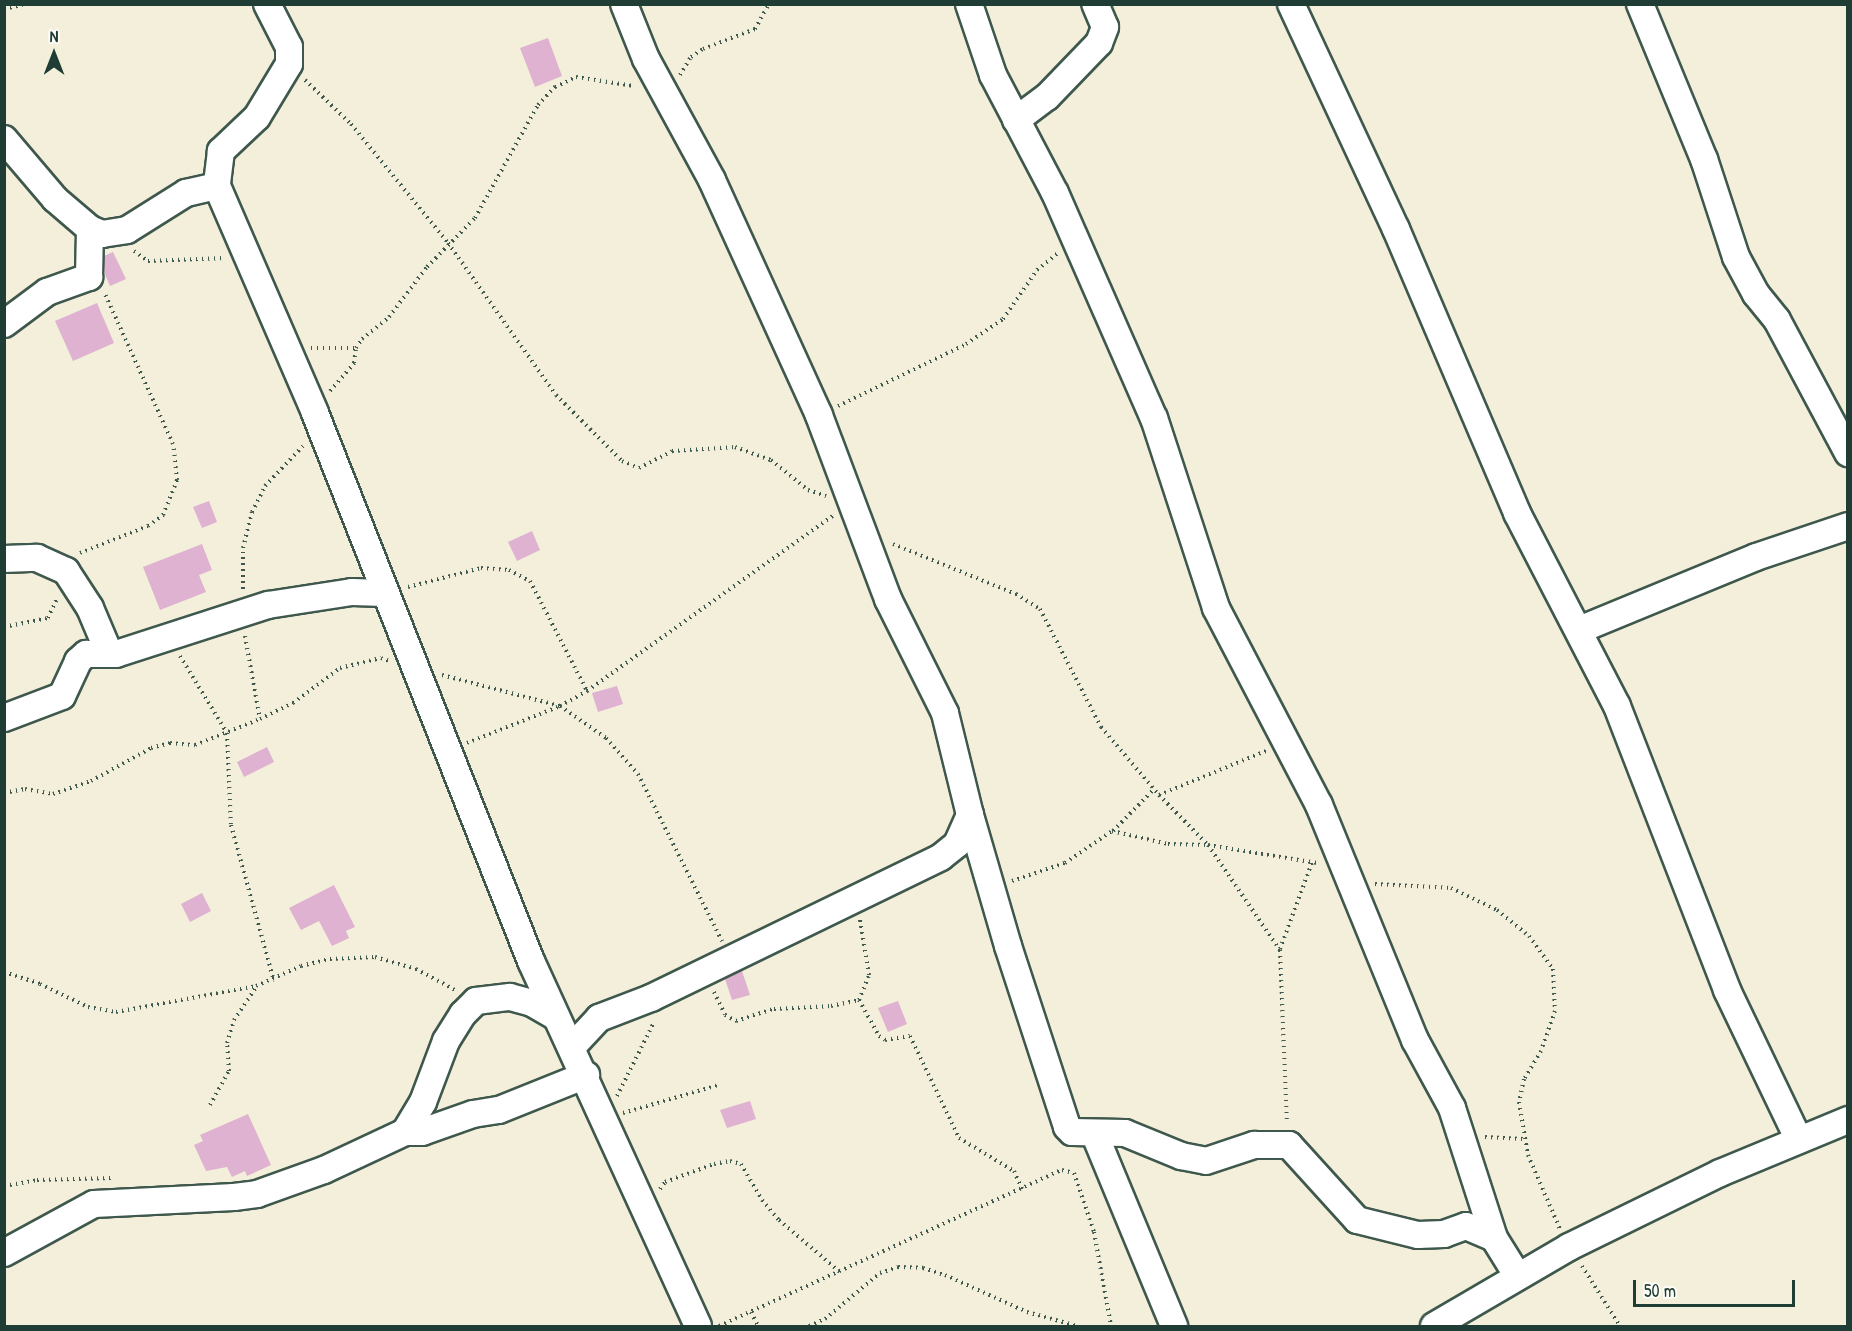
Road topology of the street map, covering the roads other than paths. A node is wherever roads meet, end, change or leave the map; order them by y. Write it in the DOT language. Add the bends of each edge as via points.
graph roads {
  1 [pos="267,4"];
  2 [pos="624,4"];
  3 [pos="969,4"];
  4 [pos="1095,4"];
  5 [pos="1291,4"];
  6 [pos="1640,4"];
  7 [pos="1016,120"];
  8 [pos="4,139"];
  9 [pos="217,186"];
  10 [pos="90,229"];
  11 [pos="4,324"];
  12 [pos="1848,453"];
  13 [pos="1848,526"];
  14 [pos="4,559"];
  15 [pos="384,593"];
  16 [pos="1579,630"];
  17 [pos="109,653"];
  18 [pos="4,718"];
  19 [pos="970,815"];
  20 [pos="952,849"];
  21 [pos="985,858"];
  22 [pos="556,1017"];
  23 [pos="572,1047"];
  24 [pos="586,1075"];
  25 [pos="1848,1120"];
  26 [pos="405,1132"];
  27 [pos="1095,1135"];
  28 [pos="1799,1140"];
  29 [pos="1494,1238"];
  30 [pos="4,1254"];
  31 [pos="1517,1275"];
  32 [pos="698,1326"];
  33 [pos="1174,1326"];
  34 [pos="1434,1326"];
  1 -- 9 [label="street" via="289,46 289,64 257,117 221,151"];
  2 -- 19 [label="street" via="646,59 712,180 819,415 888,599 945,713"];
  3 -- 7 [label="street" via="993,75"];
  4 -- 7 [label="street" via="1105,27 1099,43 1047,97"];
  5 -- 16 [label="street" via="1396,229 1517,513"];
  6 -- 12 [label="street" via="1704,159 1736,256 1756,294 1777,320"];
  7 -- 29 [label="street" via="1059,201 1154,418 1216,608 1289,741 1415,1040 1463,1136"];
  8 -- 10 [label="street" via="55,199"];
  9 -- 10 [label="street" via="186,192 113,235"];
  9 -- 15 [label="street" via="315,413"];
  10 -- 11 [label="street" via="91,273 86,279 47,292"];
  13 -- 16 [label="street" via="1756,557"];
  14 -- 17 [label="street" via="37,558 66,571 90,608"];
  15 -- 17 [label="street" via="352,592 242,612 169,638"];
  15 -- 22 [label="street"];
  16 -- 28 [label="street" via="1617,706 1727,990"];
  17 -- 18 [label="street" via="86,654 78,661 67,689 53,702"];
  19 -- 20 [label="street"];
  19 -- 21 [label="street"];
  20 -- 21 [label="street"];
  20 -- 23 [label="street" via="705,972 599,1018"];
  21 -- 27 [label="street" via="1008,946 1067,1127 1072,1132"];
  22 -- 23 [label="street"];
  22 -- 26 [label="street" via="532,1003 510,998 476,1001 462,1014 446,1041 423,1102"];
  23 -- 24 [label="street"];
  24 -- 26 [label="street" via="509,1107 473,1114 422,1132"];
  24 -- 32 [label="street"];
  25 -- 28 [label="street"];
  26 -- 30 [label="street" via="257,1194 93,1204"];
  27 -- 29 [label="street" via="1125,1133 1181,1156 1206,1161 1254,1144 1289,1145 1357,1220 1418,1235 1444,1234 1466,1226"];
  27 -- 33 [label="street"];
  28 -- 31 [label="street" via="1720,1173"];
  29 -- 31 [label="street"];
  31 -- 34 [label="street"];
}
